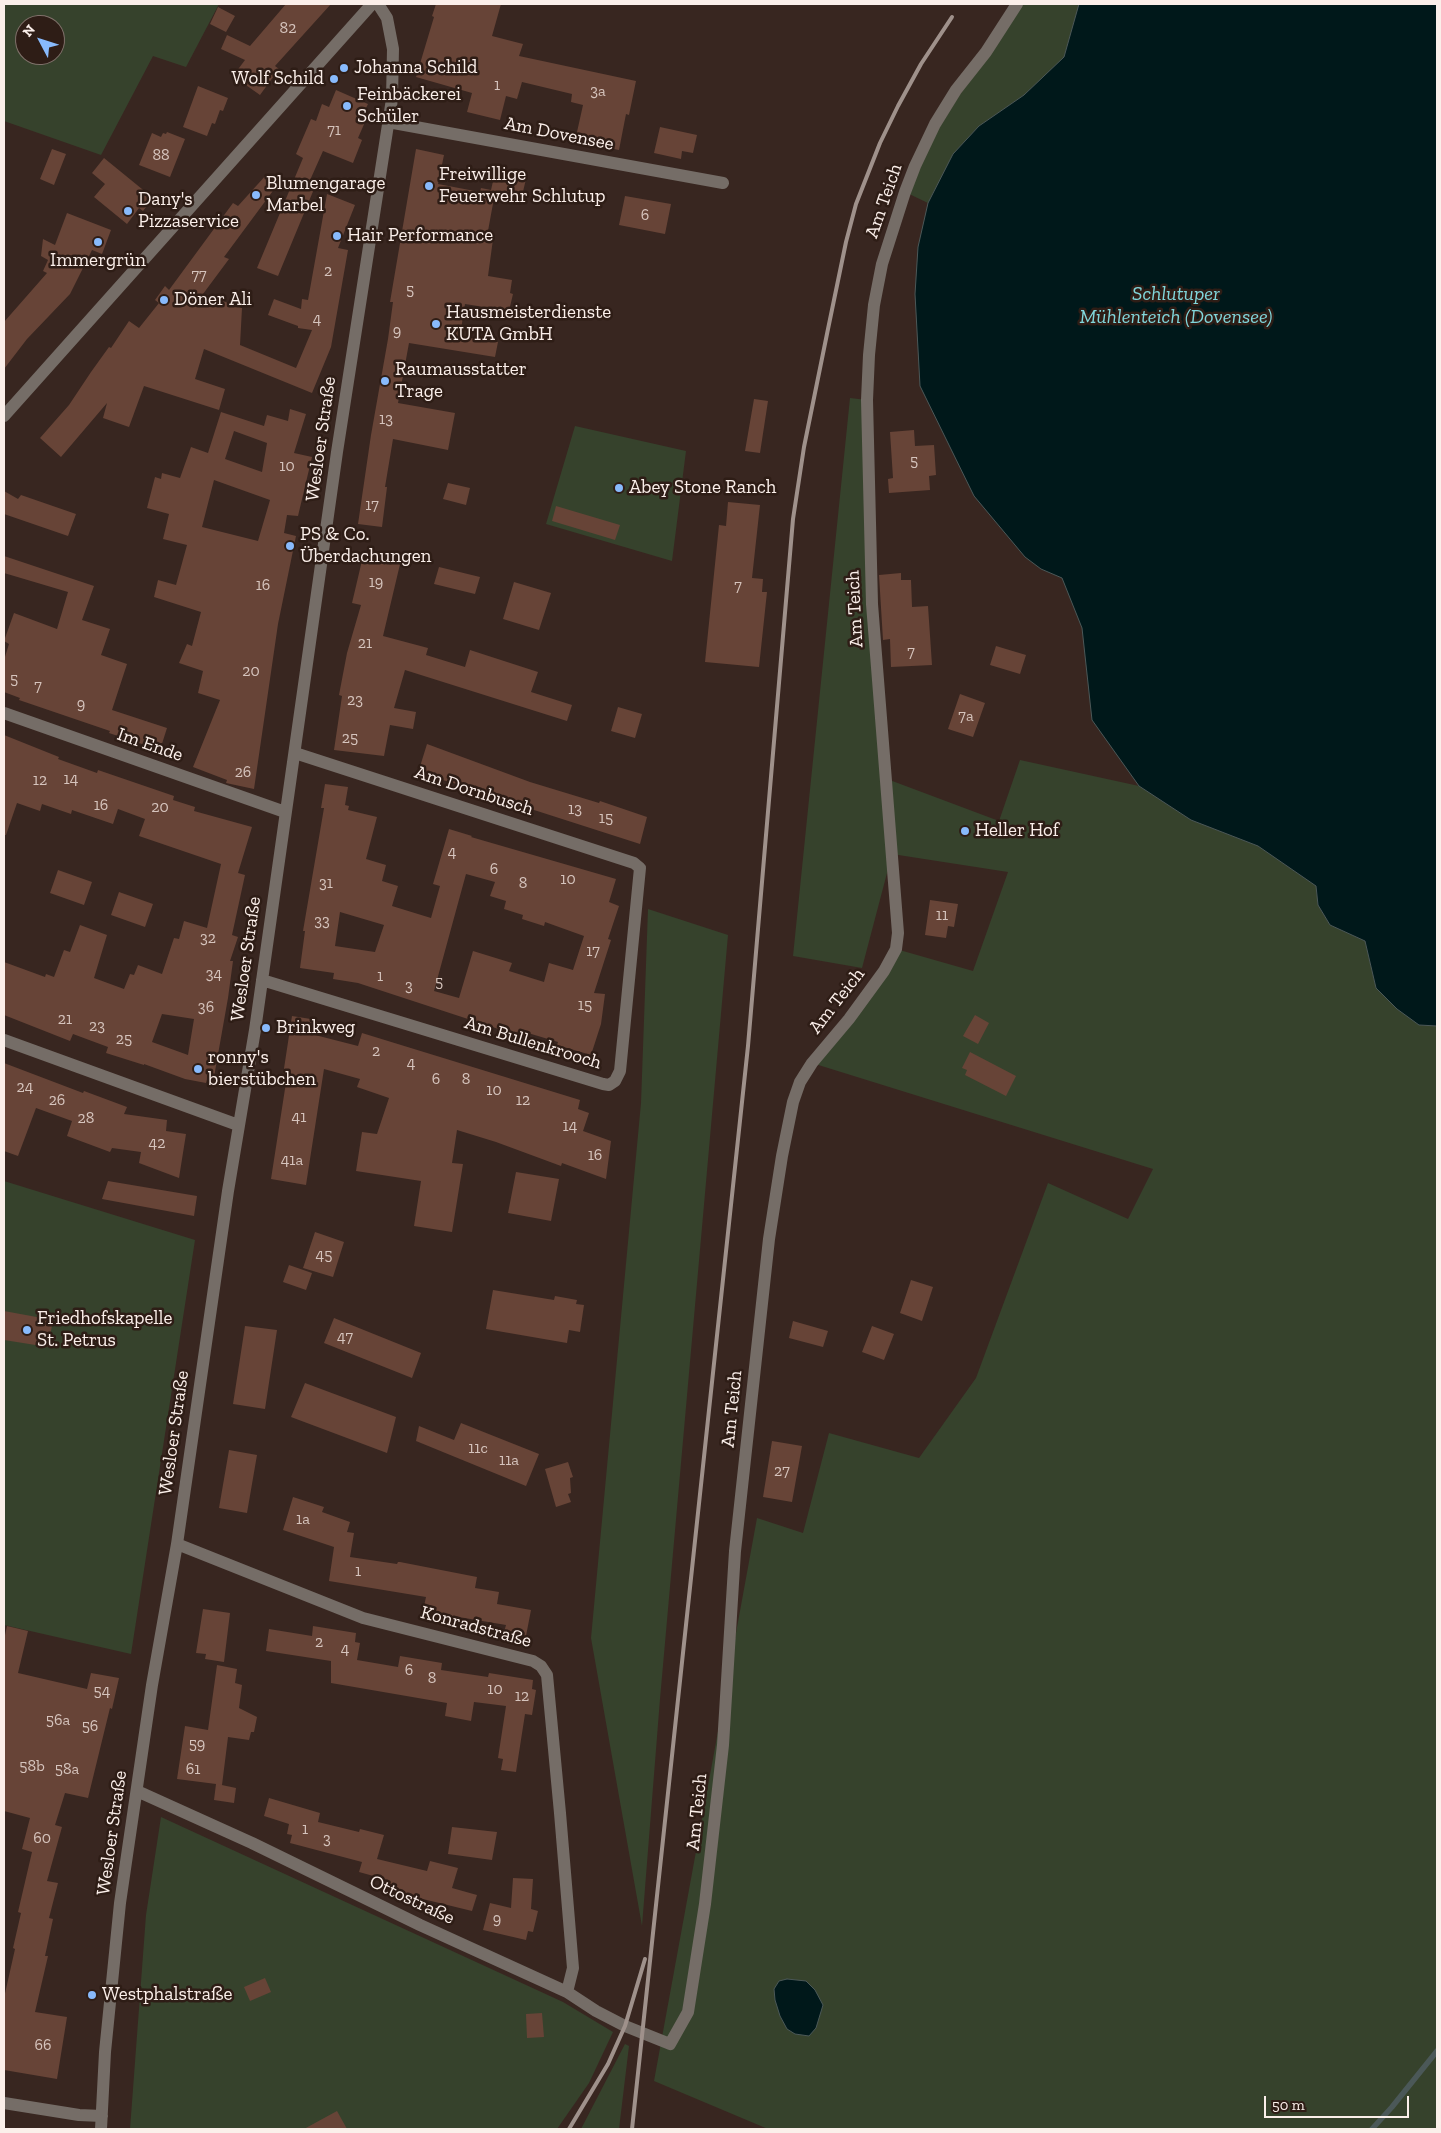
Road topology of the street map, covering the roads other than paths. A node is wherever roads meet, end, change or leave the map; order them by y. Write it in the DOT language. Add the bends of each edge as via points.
graph roads {
  1 [pos="372,4"];
  2 [pos="378,4"];
  3 [pos="1017,4"];
  4 [pos="388,122"];
  5 [pos="723,183"];
  6 [pos="4,416"];
  7 [pos="4,713"];
  8 [pos="295,753"];
  9 [pos="285,812"];
  10 [pos="640,868"];
  11 [pos="262,980"];
  12 [pos="4,1040"];
  13 [pos="238,1125"];
  14 [pos="177,1544"];
  15 [pos="137,1791"];
  16 [pos="567,1992"];
  17 [pos="670,2044"];
  18 [pos="4,2103"];
  19 [pos="102,2116"];
  20 [pos="101,2129"];
  1 -- 6 [label="street"];
  2 -- 4 [label="street, Wesloer Straße" via="387,18 393,49"];
  3 -- 17 [label="street, Am Teich" via="952,97 915,166 882,264 874,305 867,400 872,595 898,933 896,949 884,970 812,1063 793,1102 769,1240 736,1541 723,1746 705,1904 688,2012"];
  4 -- 5 [label="street, Am Dovensee"];
  4 -- 8 [label="street, Wesloer Straße"];
  7 -- 9 [label="street, Im Ende"];
  8 -- 9 [label="street, Wesloer Straße"];
  8 -- 10 [label="street, Am Dornbusch" via="634,863"];
  9 -- 11 [label="street, Wesloer Straße"];
  10 -- 11 [label="street, Am Bullenkrooch" via="620,1071 616,1081 609,1084"];
  11 -- 13 [label="street, Wesloer Straße"];
  12 -- 13 [label="street"];
  13 -- 14 [label="street, Wesloer Straße"];
  14 -- 15 [label="street, Wesloer Straße"];
  14 -- 16 [label="street, Konradstraße" via="363,1618 534,1661 541,1666 547,1675 573,1968"];
  15 -- 16 [label="street, Ottostraße"];
  15 -- 19 [label="street, Wesloer Straße" via="112,1980"];
  16 -- 17 [label="street, Ottostraße" via="625,2026"];
  18 -- 19 [label="street"];
  19 -- 20 [label="street, Wesloer Straße"];
}
